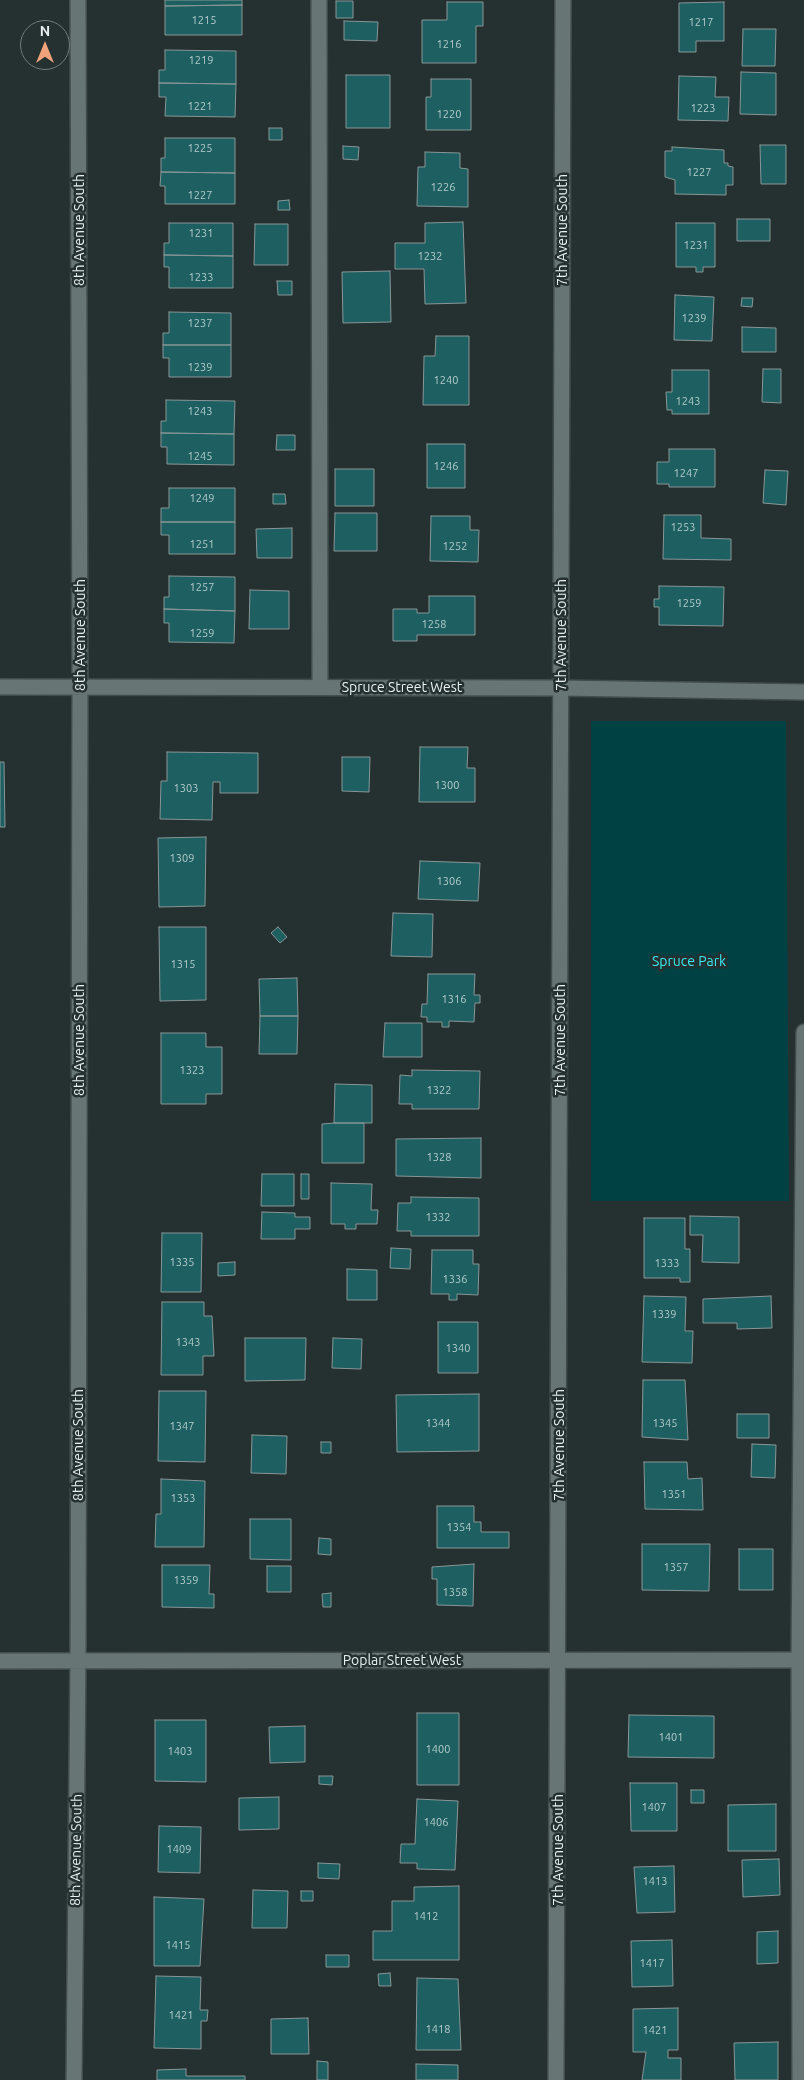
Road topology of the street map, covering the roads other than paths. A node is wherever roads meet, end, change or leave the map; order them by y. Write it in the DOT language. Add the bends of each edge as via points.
graph roads {
  1 [pos="78,0"];
  2 [pos="319,0"];
  3 [pos="564,0"];
  4 [pos="80,686"];
  5 [pos="0,687"];
  6 [pos="320,687"];
  7 [pos="560,688"];
  8 [pos="804,692"];
  9 [pos="804,1032"];
  10 [pos="558,1659"];
  11 [pos="802,1660"];
  12 [pos="0,1661"];
  13 [pos="78,1661"];
  14 [pos="74,2080"];
  15 [pos="556,2080"];
  16 [pos="800,2080"];
  1 -- 4 [label="street, 8th Avenue South"];
  2 -- 6 [label="street"];
  3 -- 7 [label="street, 7th Avenue South"];
  4 -- 5 [label="street, Spruce Street West"];
  4 -- 6 [label="street, Spruce Street West"];
  4 -- 13 [label="street, 8th Avenue South"];
  6 -- 7 [label="street, Spruce Street West"];
  7 -- 8 [label="street, Spruce Street West"];
  7 -- 10 [label="street, 7th Avenue South"];
  9 -- 11 [label="street"];
  10 -- 11 [label="street, Poplar Street West"];
  10 -- 13 [label="street, Poplar Street West"];
  10 -- 15 [label="street, 7th Avenue South"];
  11 -- 16 [label="street"];
  12 -- 13 [label="street, Poplar Street West"];
  13 -- 14 [label="street, 8th Avenue South"];
}
